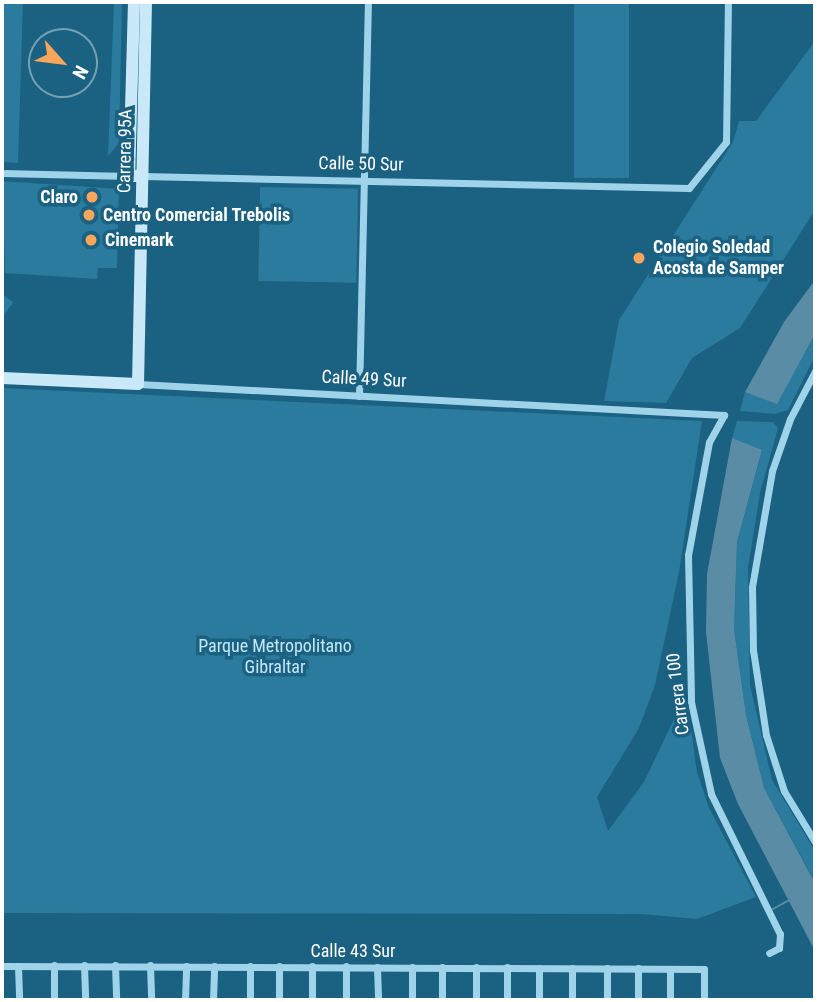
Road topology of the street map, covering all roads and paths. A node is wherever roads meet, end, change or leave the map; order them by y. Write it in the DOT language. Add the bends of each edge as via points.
graph roads {
  1 [pos="134,2"];
  2 [pos="146,2"];
  3 [pos="368,2"];
  4 [pos="728,2"];
  5 [pos="2,173"];
  6 [pos="136,176"];
  7 [pos="365,182"];
  8 [pos="815,371"];
  9 [pos="2,378"];
  10 [pos="138,384"];
  11 [pos="359,396"];
  12 [pos="724,415"];
  13 [pos="815,842"];
  14 [pos="769,953"];
  15 [pos="54,965"];
  16 [pos="84,965"];
  17 [pos="115,965"];
  18 [pos="150,965"];
  19 [pos="214,965"];
  20 [pos="2,966"];
  21 [pos="18,966"];
  22 [pos="186,966"];
  23 [pos="250,966"];
  24 [pos="279,966"];
  25 [pos="312,966"];
  26 [pos="346,966"];
  27 [pos="377,967"];
  28 [pos="412,967"];
  29 [pos="442,967"];
  30 [pos="476,967"];
  31 [pos="507,967"];
  32 [pos="539,968"];
  33 [pos="572,968"];
  34 [pos="607,968"];
  35 [pos="638,968"];
  36 [pos="670,968"];
  37 [pos="19,1000"];
  38 [pos="54,1000"];
  39 [pos="85,1000"];
  40 [pos="116,1000"];
  41 [pos="151,1000"];
  42 [pos="185,1000"];
  43 [pos="213,1000"];
  44 [pos="250,1000"];
  45 [pos="279,1000"];
  46 [pos="312,1000"];
  47 [pos="346,1000"];
  48 [pos="378,1000"];
  49 [pos="412,1000"];
  50 [pos="442,1000"];
  51 [pos="476,1000"];
  52 [pos="507,1000"];
  53 [pos="539,1000"];
  54 [pos="572,1000"];
  55 [pos="607,1000"];
  56 [pos="638,1000"];
  57 [pos="670,1000"];
  58 [pos="704,1000"];
  1 -- 6 [label="street, Carrera 95A"];
  2 -- 6 [label="street, Carrera 95A"];
  3 -- 7 [label="street"];
  4 -- 7 [label="street, Calle 50 Sur" via="727,137 689,188"];
  5 -- 6 [label="street, Calle 50 Sur"];
  6 -- 7 [label="street, Calle 50 Sur"];
  6 -- 10 [label="street, Carrera 95A"];
  7 -- 11 [label="street"];
  8 -- 13 [label="street" via="790,419 772,471 752,586 753,650 766,735 784,791"];
  9 -- 10 [label="street, Calle 49 Sur"];
  10 -- 11 [label="street, Calle 49 Sur"];
  11 -- 12 [label="street, Calle 49 Sur"];
  12 -- 14 [label="street, Carrera 100" via="709,442 688,555 691,702 711,794 780,934 779,948"];
  15 -- 16 [label="street, Calle 43 Sur"];
  15 -- 21 [label="street, Calle 43 Sur"];
  15 -- 38 [label="street"];
  16 -- 17 [label="street, Calle 43 Sur"];
  16 -- 39 [label="street"];
  17 -- 18 [label="street, Calle 43 Sur"];
  17 -- 40 [label="street"];
  18 -- 22 [label="street, Calle 43 Sur"];
  18 -- 41 [label="street"];
  19 -- 22 [label="street, Calle 43 Sur"];
  19 -- 23 [label="street, Calle 43 Sur"];
  19 -- 43 [label="street"];
  20 -- 21 [label="street, Calle 43 Sur"];
  21 -- 37 [label="street"];
  22 -- 42 [label="street"];
  23 -- 24 [label="street, Calle 43 Sur"];
  23 -- 44 [label="street"];
  24 -- 25 [label="street, Calle 43 Sur"];
  24 -- 45 [label="street"];
  25 -- 26 [label="street, Calle 43 Sur"];
  25 -- 46 [label="street"];
  26 -- 27 [label="street, Calle 43 Sur"];
  26 -- 47 [label="street"];
  27 -- 28 [label="street, Calle 43 Sur"];
  27 -- 48 [label="street"];
  28 -- 29 [label="street, Calle 43 Sur"];
  28 -- 49 [label="street"];
  29 -- 30 [label="street, Calle 43 Sur"];
  29 -- 50 [label="street"];
  30 -- 31 [label="street, Calle 43 Sur"];
  30 -- 51 [label="street"];
  31 -- 32 [label="street, Calle 43 Sur"];
  31 -- 52 [label="street"];
  32 -- 33 [label="street, Calle 43 Sur"];
  32 -- 53 [label="street"];
  33 -- 34 [label="street, Calle 43 Sur"];
  33 -- 54 [label="street"];
  34 -- 35 [label="street, Calle 43 Sur"];
  34 -- 55 [label="street"];
  35 -- 36 [label="street, Calle 43 Sur"];
  35 -- 56 [label="street"];
  36 -- 57 [label="street"];
  36 -- 58 [label="street, Calle 43 Sur" via="704,969"];
}
